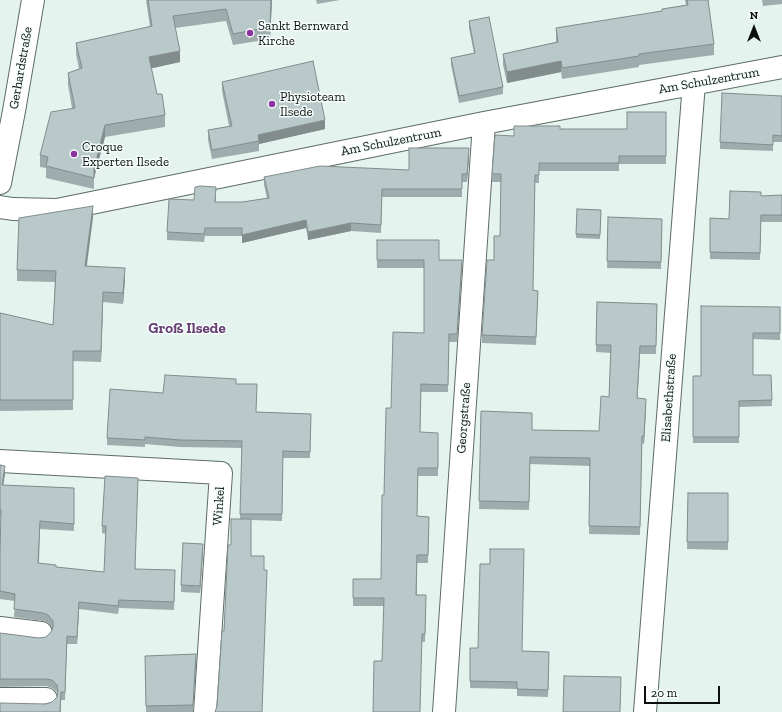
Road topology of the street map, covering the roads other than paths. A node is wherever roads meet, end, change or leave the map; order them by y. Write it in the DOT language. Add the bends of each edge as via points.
graph roads {
  1 [pos="33,0"];
  2 [pos="782,67"];
  3 [pos="694,83"];
  4 [pos="484,123"];
  5 [pos="0,183"];
  6 [pos="0,207"];
  7 [pos="0,461"];
  8 [pos="0,628"];
  9 [pos="41,632"];
  10 [pos="0,699"];
  11 [pos="46,699"];
  12 [pos="204,712"];
  13 [pos="444,712"];
  14 [pos="645,712"];
  1 -- 5 [label="street, Gerhardstraße"];
  2 -- 3 [label="street, Am Schulzentrum"];
  3 -- 4 [label="street, Am Schulzentrum"];
  3 -- 14 [label="street, Elisabethstraße"];
  4 -- 6 [label="street, Am Schulzentrum" via="57,210"];
  4 -- 13 [label="street, Georgstraße"];
  7 -- 12 [label="street, Winkel" via="221,473"];
  8 -- 9 [label="street"];
  10 -- 11 [label="street"];
}
